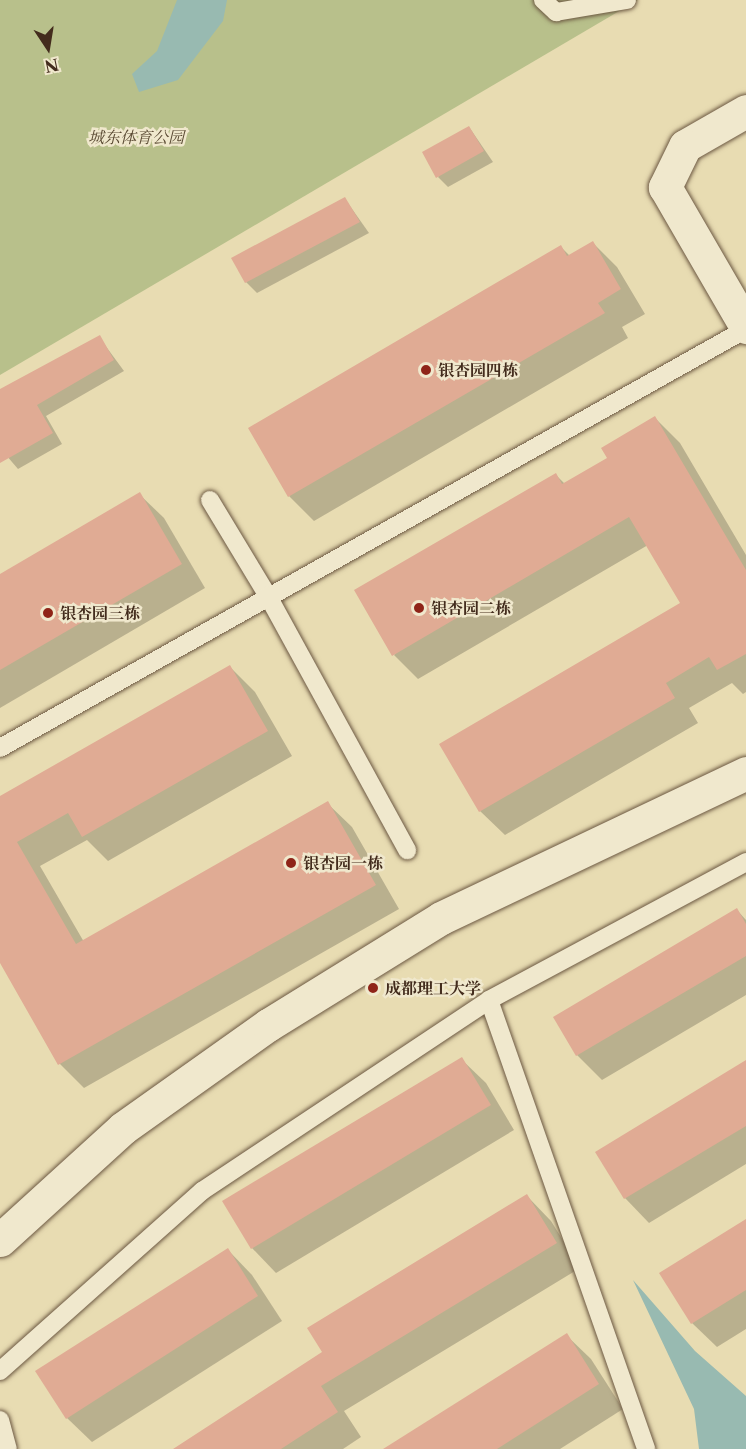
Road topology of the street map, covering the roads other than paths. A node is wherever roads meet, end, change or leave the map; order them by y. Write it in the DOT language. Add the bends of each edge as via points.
graph roads {
  1 [pos="543,0"];
  2 [pos="627,0"];
  3 [pos="746,111"];
  4 [pos="746,328"];
  5 [pos="210,500"];
  6 [pos="268,596"];
  7 [pos="0,748"];
  8 [pos="746,773"];
  9 [pos="407,850"];
  10 [pos="746,862"];
  11 [pos="489,1000"];
  12 [pos="0,1240"];
  13 [pos="0,1371"];
  14 [pos="0,1420"];
  15 [pos="8,1449"];
  16 [pos="646,1449"];
  1 -- 2 [label="lane" via="556,12"];
  3 -- 4 [label="street" via="685,146 665,187"];
  4 -- 6 [label="lane"];
  5 -- 6 [label="lane"];
  6 -- 7 [label="lane"];
  6 -- 9 [label="lane"];
  8 -- 12 [label="street" via="441,918 268,1025 123,1128"];
  10 -- 11 [label="lane"];
  11 -- 13 [label="lane" via="202,1191"];
  11 -- 16 [label="lane"];
  14 -- 15 [label="lane"];
}
